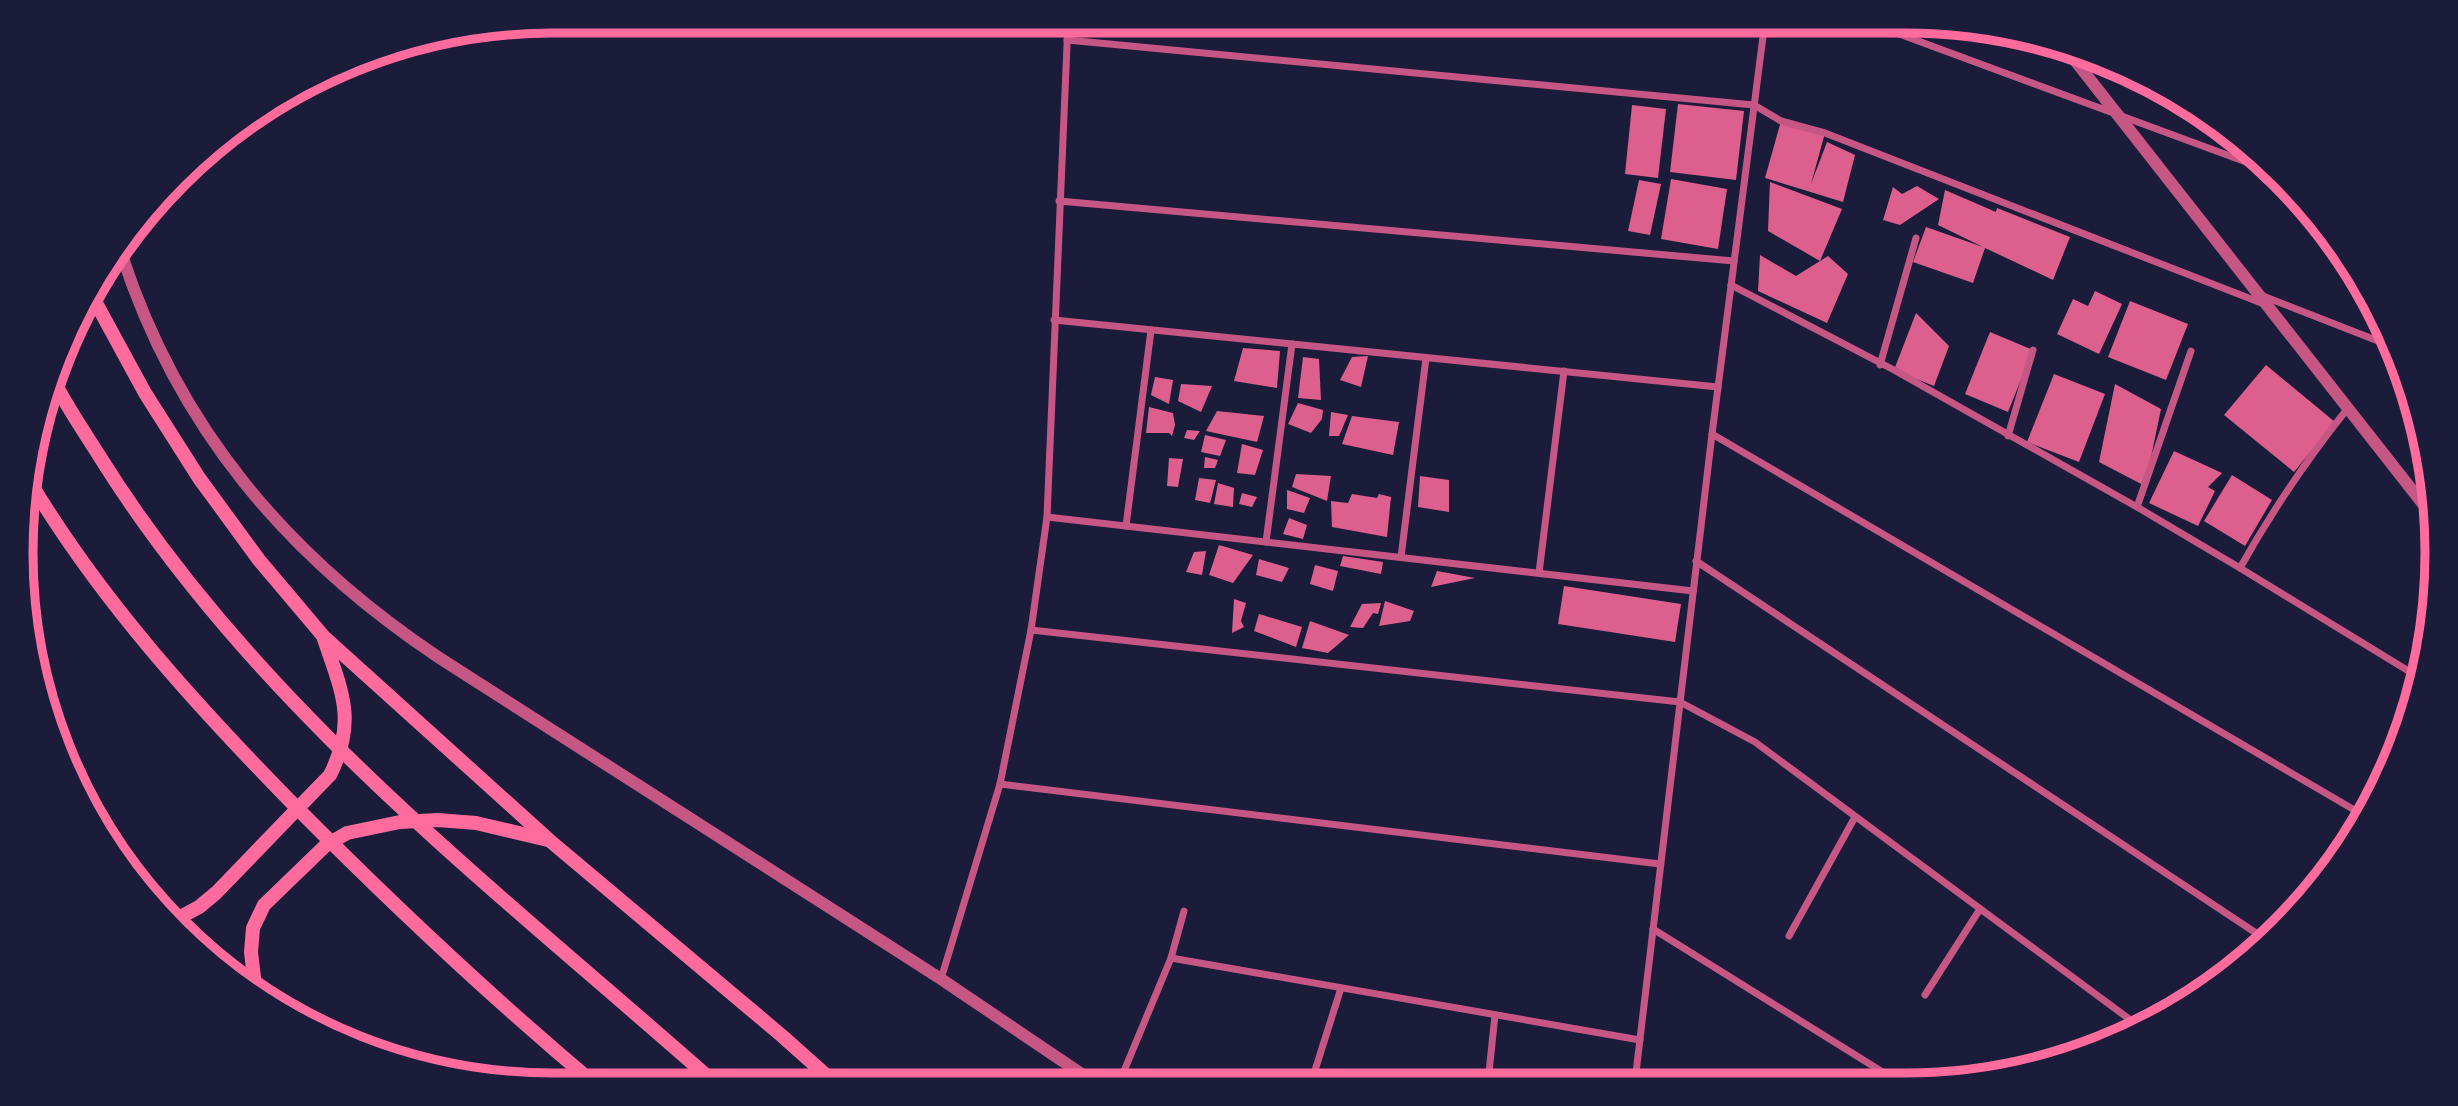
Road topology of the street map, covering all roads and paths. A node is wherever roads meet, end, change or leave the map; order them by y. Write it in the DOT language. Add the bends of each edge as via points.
graph roads {
  1 [pos="1067,33"];
  2 [pos="1763,33"];
  3 [pos="1897,33"];
  4 [pos="1067,40"];
  5 [pos="2077,63"];
  6 [pos="1754,105"];
  7 [pos="2117,113"];
  8 [pos="2249,163"];
  9 [pos="1059,201"];
  10 [pos="1916,238"];
  11 [pos="124,260"];
  12 [pos="1734,261"];
  13 [pos="1731,285"];
  14 [pos="2259,294"];
  15 [pos="97,305"];
  16 [pos="2267,305"];
  17 [pos="1054,320"];
  18 [pos="1151,330"];
  19 [pos="2379,341"];
  20 [pos="1292,344"];
  21 [pos="2033,350"];
  22 [pos="2191,351"];
  23 [pos="1426,358"];
  24 [pos="1880,365"];
  25 [pos="1564,371"];
  26 [pos="1718,387"];
  27 [pos="59,392"];
  28 [pos="2348,408"];
  29 [pos="1712,434"];
  30 [pos="2008,436"];
  31 [pos="37,494"];
  32 [pos="2422,503"];
  33 [pos="2137,507"];
  34 [pos="1047,517"];
  35 [pos="1126,526"];
  36 [pos="1266,542"];
  37 [pos="1401,557"];
  38 [pos="1696,561"];
  39 [pos="2240,568"];
  40 [pos="1539,573"];
  41 [pos="1693,590"];
  42 [pos="1031,630"];
  43 [pos="324,637"];
  44 [pos="2411,672"];
  45 [pos="1680,702"];
  46 [pos="1000,784"];
  47 [pos="2355,812"];
  48 [pos="1855,817"];
  49 [pos="549,841"];
  50 [pos="1660,864"];
  51 [pos="1980,909"];
  52 [pos="1184,911"];
  53 [pos="181,917"];
  54 [pos="1653,929"];
  55 [pos="2258,935"];
  56 [pos="1788,936"];
  57 [pos="1171,958"];
  58 [pos="254,978"];
  59 [pos="941,979"];
  60 [pos="1341,988"];
  61 [pos="1925,995"];
  62 [pos="1495,1015"];
  63 [pos="2131,1021"];
  64 [pos="1640,1040"];
  65 [pos="583,1073"];
  66 [pos="703,1073"];
  67 [pos="824,1073"];
  68 [pos="1080,1073"];
  69 [pos="1123,1073"];
  70 [pos="1314,1073"];
  71 [pos="1489,1073"];
  72 [pos="1636,1073"];
  73 [pos="1884,1073"];
  1 -- 4 [label="street"];
  2 -- 6 [label="street"];
  3 -- 7 [label="street"];
  4 -- 6 [label="street"];
  4 -- 9 [label="street"];
  5 -- 7 [label="street"];
  6 -- 12 [label="street"];
  6 -- 16 [label="street" via="1781,121 1825,133"];
  7 -- 8 [label="street"];
  7 -- 14 [label="street"];
  9 -- 12 [label="street"];
  9 -- 17 [label="street"];
  10 -- 24 [label="street"];
  11 -- 59 [label="street" via="154,337 218,448 289,536 341,586 438,657"];
  12 -- 13 [label="street"];
  13 -- 24 [label="street"];
  13 -- 26 [label="street"];
  14 -- 16 [label="street"];
  14 -- 19 [label="street"];
  15 -- 43 [label="main road" via="199,478"];
  16 -- 28 [label="street"];
  17 -- 18 [label="street"];
  17 -- 34 [label="street"];
  18 -- 20 [label="street"];
  18 -- 35 [label="street"];
  20 -- 23 [label="street"];
  20 -- 36 [label="street"];
  21 -- 30 [label="street"];
  22 -- 33 [label="street"];
  23 -- 25 [label="street"];
  23 -- 37 [label="street"];
  24 -- 30 [label="street"];
  25 -- 26 [label="street"];
  25 -- 40 [label="street"];
  26 -- 29 [label="street"];
  27 -- 66 [label="main road" via="127,501 202,601 286,696 428,834"];
  28 -- 32 [label="street"];
  28 -- 39 [label="street" via="2279,501"];
  29 -- 38 [label="street"];
  29 -- 47 [label="street"];
  30 -- 33 [label="street"];
  31 -- 65 [label="main road" via="135,632 227,737 377,889"];
  33 -- 39 [label="street"];
  34 -- 35 [label="street"];
  34 -- 42 [label="street"];
  35 -- 36 [label="street"];
  36 -- 37 [label="street"];
  37 -- 40 [label="street"];
  38 -- 41 [label="street"];
  38 -- 55 [label="street"];
  39 -- 44 [label="street"];
  40 -- 41 [label="street"];
  41 -- 45 [label="street"];
  42 -- 45 [label="street"];
  42 -- 46 [label="street"];
  43 -- 49 [label="main road"];
  43 -- 53 [label="main road" via="346,711 340,754 330,775 216,893"];
  45 -- 48 [label="street" via="1755,742"];
  45 -- 50 [label="street"];
  46 -- 50 [label="street"];
  46 -- 59 [label="street"];
  48 -- 51 [label="street"];
  48 -- 56 [label="street"];
  49 -- 58 [label="main road" via="438,820 347,833 325,846 264,905 253,928"];
  49 -- 67 [label="main road"];
  50 -- 54 [label="street"];
  51 -- 61 [label="street"];
  51 -- 63 [label="street"];
  52 -- 57 [label="street"];
  54 -- 64 [label="street"];
  54 -- 73 [label="street"];
  57 -- 60 [label="street"];
  57 -- 69 [label="street"];
  59 -- 68 [label="street"];
  60 -- 62 [label="street"];
  60 -- 70 [label="street"];
  62 -- 64 [label="street"];
  62 -- 71 [label="street"];
  64 -- 72 [label="street"];
}
